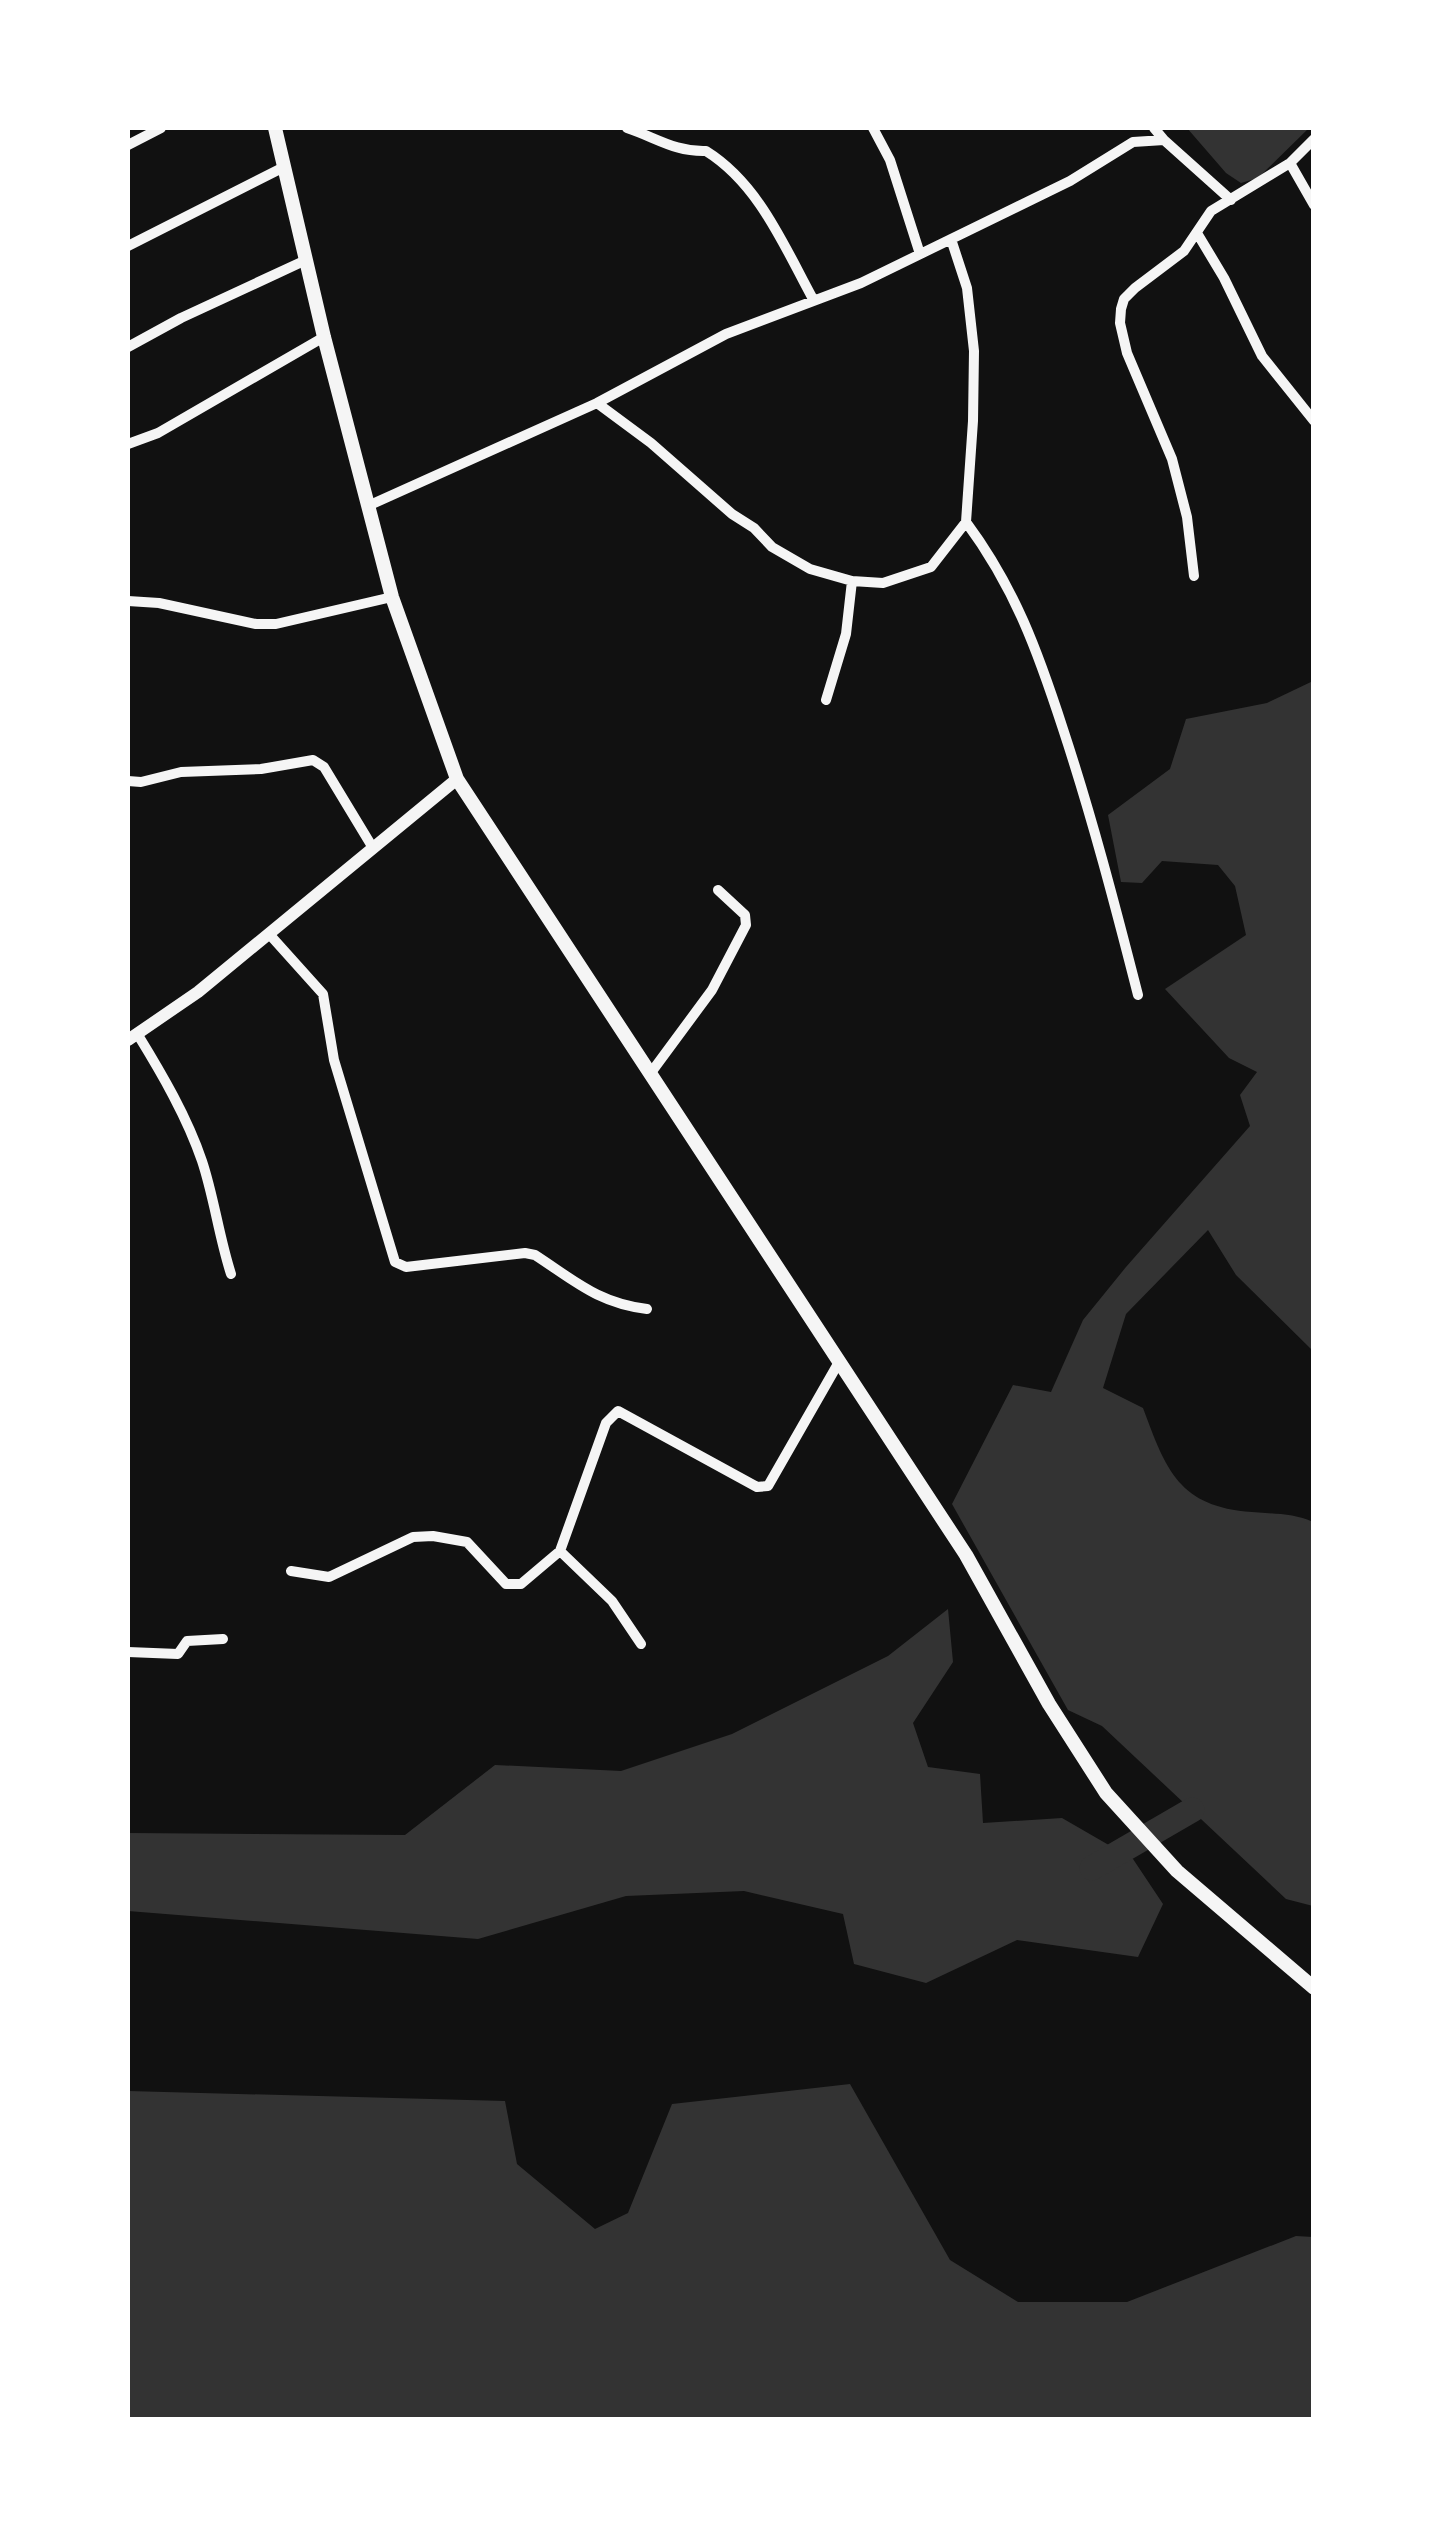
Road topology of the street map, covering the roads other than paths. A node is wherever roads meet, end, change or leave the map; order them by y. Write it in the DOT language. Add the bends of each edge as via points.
graph roads {
  1 [pos="161,128"];
  2 [pos="275,128"];
  3 [pos="628,128"];
  4 [pos="873,128"];
  5 [pos="1154,128"];
  6 [pos="1314,139"];
  7 [pos="1164,140"];
  8 [pos="128,145"];
  9 [pos="1290,164"];
  10 [pos="284,168"];
  11 [pos="1231,200"];
  12 [pos="1314,206"];
  13 [pos="1197,234"];
  14 [pos="951,239"];
  15 [pos="128,246"];
  16 [pos="920,254"];
  17 [pos="306,260"];
  18 [pos="813,299"];
  19 [pos="324,337"];
  20 [pos="128,347"];
  21 [pos="597,404"];
  22 [pos="1314,420"];
  23 [pos="128,444"];
  24 [pos="370,505"];
  25 [pos="966,522"];
  26 [pos="1194,576"];
  27 [pos="852,581"];
  28 [pos="392,597"];
  29 [pos="128,601"];
  30 [pos="826,700"];
  31 [pos="457,780"];
  32 [pos="128,781"];
  33 [pos="373,848"];
  34 [pos="718,890"];
  35 [pos="270,934"];
  36 [pos="1138,995"];
  37 [pos="133,1037"];
  38 [pos="650,1074"];
  39 [pos="232,1274"];
  40 [pos="647,1309"];
  41 [pos="839,1362"];
  42 [pos="560,1551"];
  43 [pos="291,1571"];
  44 [pos="223,1638"];
  45 [pos="641,1644"];
  46 [pos="128,1652"];
  47 [pos="1314,1988"];
  1 -- 8 [label="street"];
  2 -- 10 [label="main road"];
  3 -- 18 [label="street" via="720,160 774,226"];
  4 -- 16 [label="street"];
  5 -- 7 [label="street"];
  6 -- 9 [label="street"];
  7 -- 11 [label="street"];
  7 -- 14 [label="street" via="1134,142"];
  9 -- 11 [label="street"];
  9 -- 12 [label="street"];
  10 -- 15 [label="street"];
  10 -- 17 [label="main road"];
  11 -- 13 [label="street" via="1211,211"];
  13 -- 22 [label="street" via="1262,356"];
  13 -- 26 [label="street" via="1124,299 1120,323 1172,459"];
  14 -- 16 [label="street"];
  14 -- 25 [label="street" via="967,288 974,352"];
  16 -- 18 [label="street"];
  17 -- 19 [label="main road"];
  17 -- 20 [label="street"];
  18 -- 21 [label="street" via="726,334"];
  19 -- 23 [label="street" via="158,434"];
  19 -- 24 [label="main road"];
  21 -- 24 [label="street"];
  21 -- 27 [label="street" via="772,547 810,569"];
  24 -- 28 [label="main road"];
  25 -- 27 [label="street" via="932,567 883,583"];
  25 -- 36 [label="street" via="1003,575 1031,636 1086,797"];
  27 -- 30 [label="street" via="846,634"];
  28 -- 29 [label="street" via="276,624"];
  28 -- 31 [label="main road"];
  31 -- 33 [label="street"];
  31 -- 38 [label="main road"];
  32 -- 33 [label="street" via="313,760 324,767"];
  33 -- 35 [label="street"];
  34 -- 38 [label="street" via="745,915 746,925 712,990"];
  35 -- 37 [label="street"];
  35 -- 40 [label="street" via="323,994 342,1090 395,1262 406,1267 525,1253 594,1296"];
  37 -- 39 [label="street" via="170,1090 202,1162"];
  38 -- 41 [label="main road"];
  41 -- 42 [label="street" via="768,1486 757,1487 618,1411 606,1423"];
  41 -- 47 [label="main road" via="966,1556 1106,1793 1177,1871"];
  42 -- 43 [label="street" via="514,1586 466,1542 433,1536 413,1537 329,1577"];
  42 -- 45 [label="street" via="612,1602"];
  44 -- 46 [label="street" via="187,1641 178,1654"];
}
